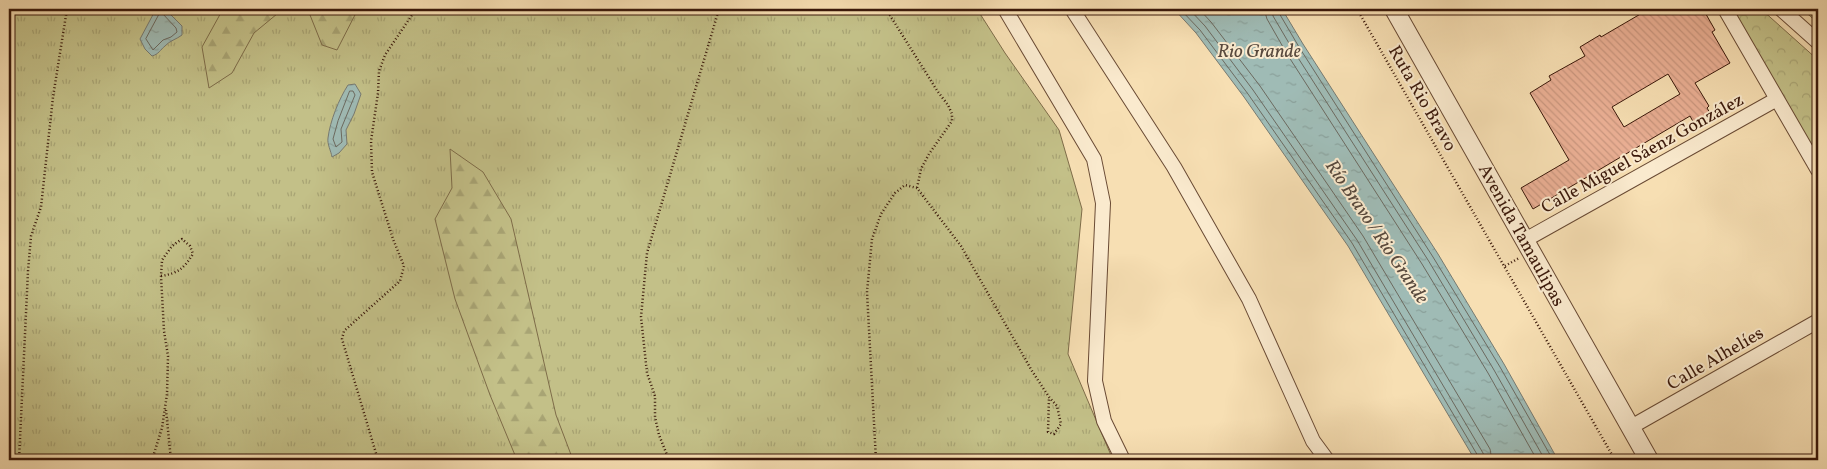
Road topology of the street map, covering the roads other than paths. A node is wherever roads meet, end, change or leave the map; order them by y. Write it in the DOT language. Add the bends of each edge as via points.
graph roads {
  1 [pos="1005,9"];
  2 [pos="1072,9"];
  3 [pos="1394,9"];
  4 [pos="1725,9"];
  5 [pos="1781,9"];
  6 [pos="1818,42"];
  7 [pos="1777,99"];
  8 [pos="1817,167"];
  9 [pos="1525,240"];
  10 [pos="1818,321"];
  11 [pos="1630,428"];
  12 [pos="1123,460"];
  13 [pos="1327,460"];
  14 [pos="1649,460"];
  1 -- 12 [label="street" via="1094,159 1103,203 1095,381 1104,421"];
  2 -- 13 [label="street" via="1174,167 1249,299 1312,441"];
  3 -- 9 [label="street, Avenida Tamaulipas"];
  4 -- 7 [label="street"];
  5 -- 6 [label="street"];
  7 -- 8 [label="street"];
  7 -- 9 [label="street, Calle Miguel Sáenz González"];
  9 -- 11 [label="street, Avenida Tamaulipas"];
  10 -- 11 [label="street, Calle Alhelíes"];
  11 -- 14 [label="street, Avenida Tamaulipas"];
}
